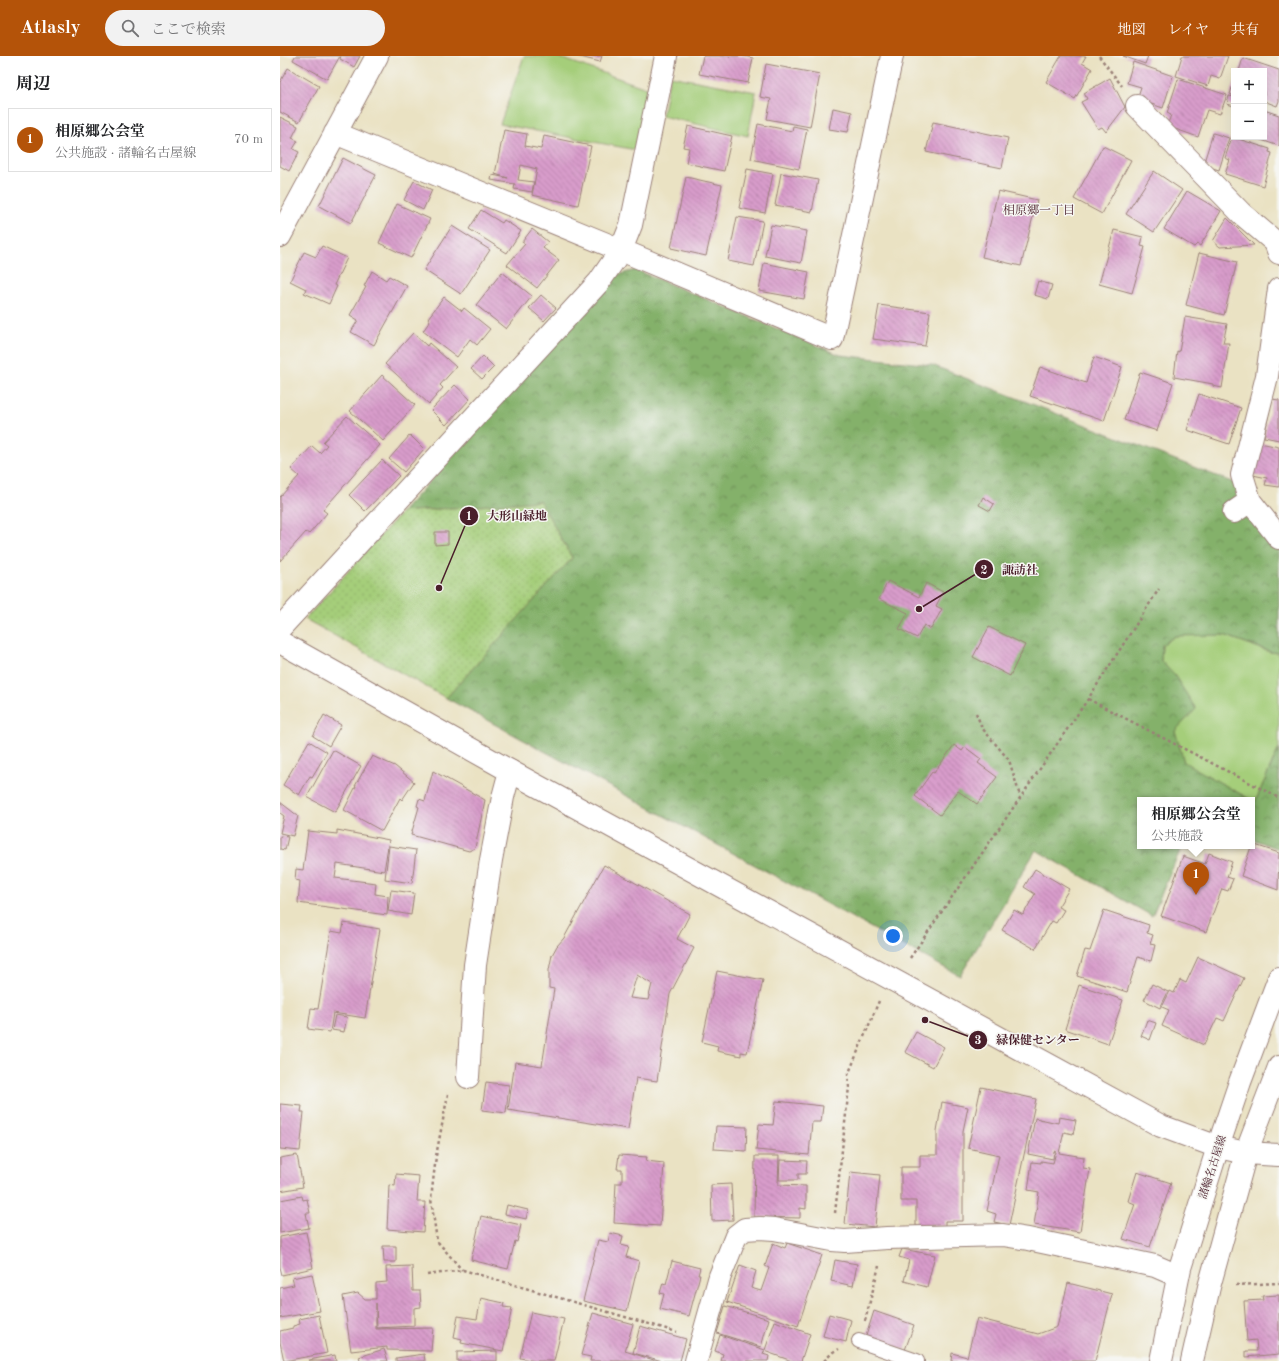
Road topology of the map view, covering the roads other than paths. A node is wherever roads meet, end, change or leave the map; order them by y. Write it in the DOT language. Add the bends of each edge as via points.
graph roads {
  1 [pos="377,56"];
  2 [pos="666,56"];
  3 [pos="892,56"];
  4 [pos="1137,106"];
  5 [pos="335,133"];
  6 [pos="280,236"];
  7 [pos="621,250"];
  8 [pos="1279,253"];
  9 [pos="1279,289"];
  10 [pos="1279,538"];
  11 [pos="280,628"];
  12 [pos="280,642"];
  13 [pos="510,771"];
  14 [pos="1279,978"];
  15 [pos="1279,1067"];
  16 [pos="468,1077"];
  17 [pos="1218,1147"];
  18 [pos="1246,1153"];
  19 [pos="1279,1155"];
  20 [pos="1178,1276"];
  21 [pos="859,1340"];
  22 [pos="696,1361"];
  23 [pos="917,1361"];
  24 [pos="1161,1361"];
  25 [pos="1192,1361"];
  1 -- 5 [label="street"];
  2 -- 7 [label="street" via="631,225"];
  3 -- 7 [label="street" via="832,338"];
  4 -- 8 [label="street" via="1242,214 1275,242"];
  5 -- 6 [label="street"];
  5 -- 7 [label="street"];
  7 -- 11 [label="street" via="599,282"];
  9 -- 10 [label="street" via="1267,376 1242,475 1242,507"];
  12 -- 13 [label="street"];
  13 -- 16 [label="street" via="491,860 475,965"];
  13 -- 17 [label="street" via="1162,1126"];
  14 -- 17 [label="street, 諸輪名古屋線"];
  15 -- 18 [label="street"];
  17 -- 18 [label="street"];
  17 -- 20 [label="street, 諸輪名古屋線"];
  18 -- 19 [label="street"];
  18 -- 25 [label="street" via="1209,1287"];
  20 -- 22 [label="street" via="1155,1266 1003,1235 845,1241 774,1229 745,1230 736,1236 720,1276"];
  20 -- 24 [label="street, 諸輪名古屋線"];
  21 -- 23 [label="lane"];
}
